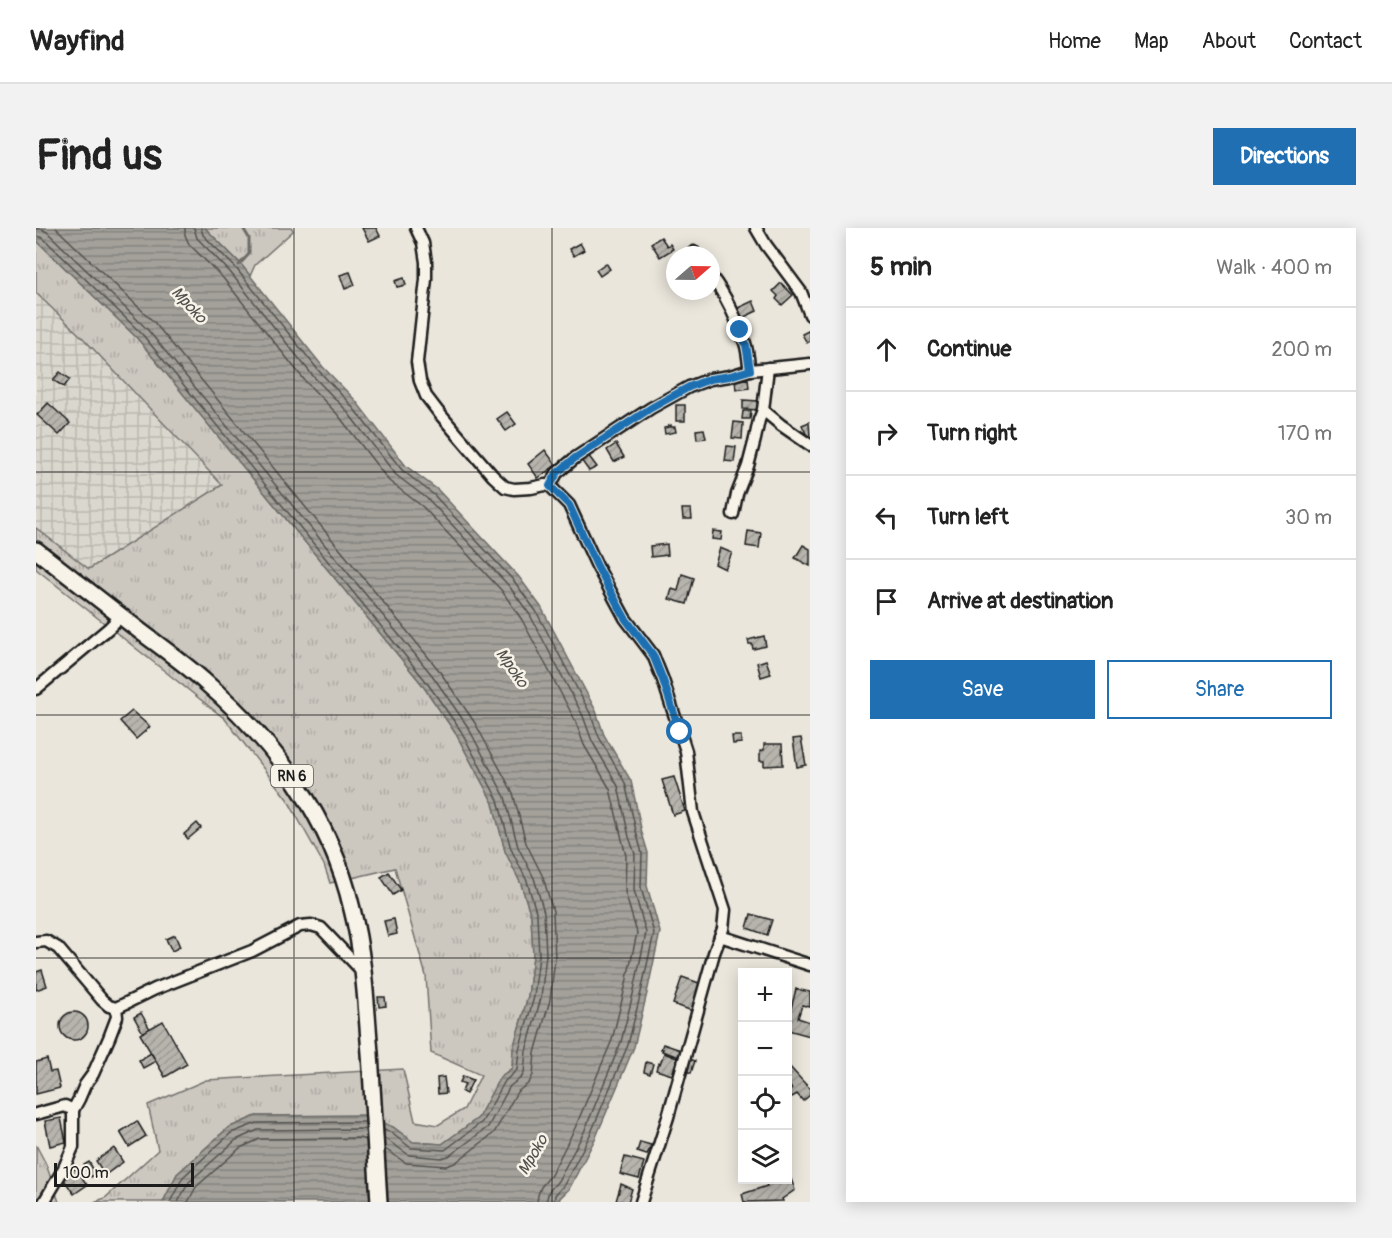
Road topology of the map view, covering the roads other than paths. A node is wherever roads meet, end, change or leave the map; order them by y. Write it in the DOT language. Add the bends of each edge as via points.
graph roads {
  1 [pos="416,228"];
  2 [pos="756,228"];
  3 [pos="720,288"];
  4 [pos="805,289"];
  5 [pos="810,315"];
  6 [pos="810,364"];
  7 [pos="768,368"];
  8 [pos="750,370"];
  9 [pos="763,410"];
  10 [pos="810,445"];
  11 [pos="550,486"];
  12 [pos="733,514"];
  13 [pos="36,550"];
  14 [pos="121,616"];
  15 [pos="36,688"];
  16 [pos="720,936"];
  17 [pos="36,942"];
  18 [pos="810,965"];
  19 [pos="364,974"];
  20 [pos="116,1008"];
  21 [pos="73,1110"];
  22 [pos="36,1114"];
  23 [pos="44,1202"];
  24 [pos="380,1202"];
  25 [pos="641,1202"];
  1 -- 11 [label="street" via="426,262 417,362 426,396 505,487"];
  2 -- 4 [label="street"];
  3 -- 8 [label="street" via="746,345"];
  4 -- 5 [label="street"];
  6 -- 7 [label="street"];
  7 -- 8 [label="street"];
  7 -- 9 [label="street"];
  8 -- 11 [label="street" via="689,387 651,408 575,458 557,473"];
  9 -- 10 [label="street"];
  9 -- 12 [label="street"];
  11 -- 16 [label="street" via="569,505 597,566 625,618 653,655 663,680 686,751 693,812 725,910"];
  13 -- 14 [label="main road, RN 6"];
  14 -- 15 [label="street"];
  14 -- 19 [label="main road, RN 6" via="204,680 237,712 263,738 305,795 342,873"];
  16 -- 18 [label="street"];
  16 -- 25 [label="street"];
  17 -- 20 [label="street" via="46,941 58,948 102,1000"];
  19 -- 20 [label="street" via="321,928 300,926 252,951"];
  19 -- 24 [label="main road, RN 6"];
  20 -- 21 [label="street" via="117,1017 109,1038"];
  21 -- 22 [label="street" via="65,1106"];
  21 -- 23 [label="street" via="73,1147"];
}
